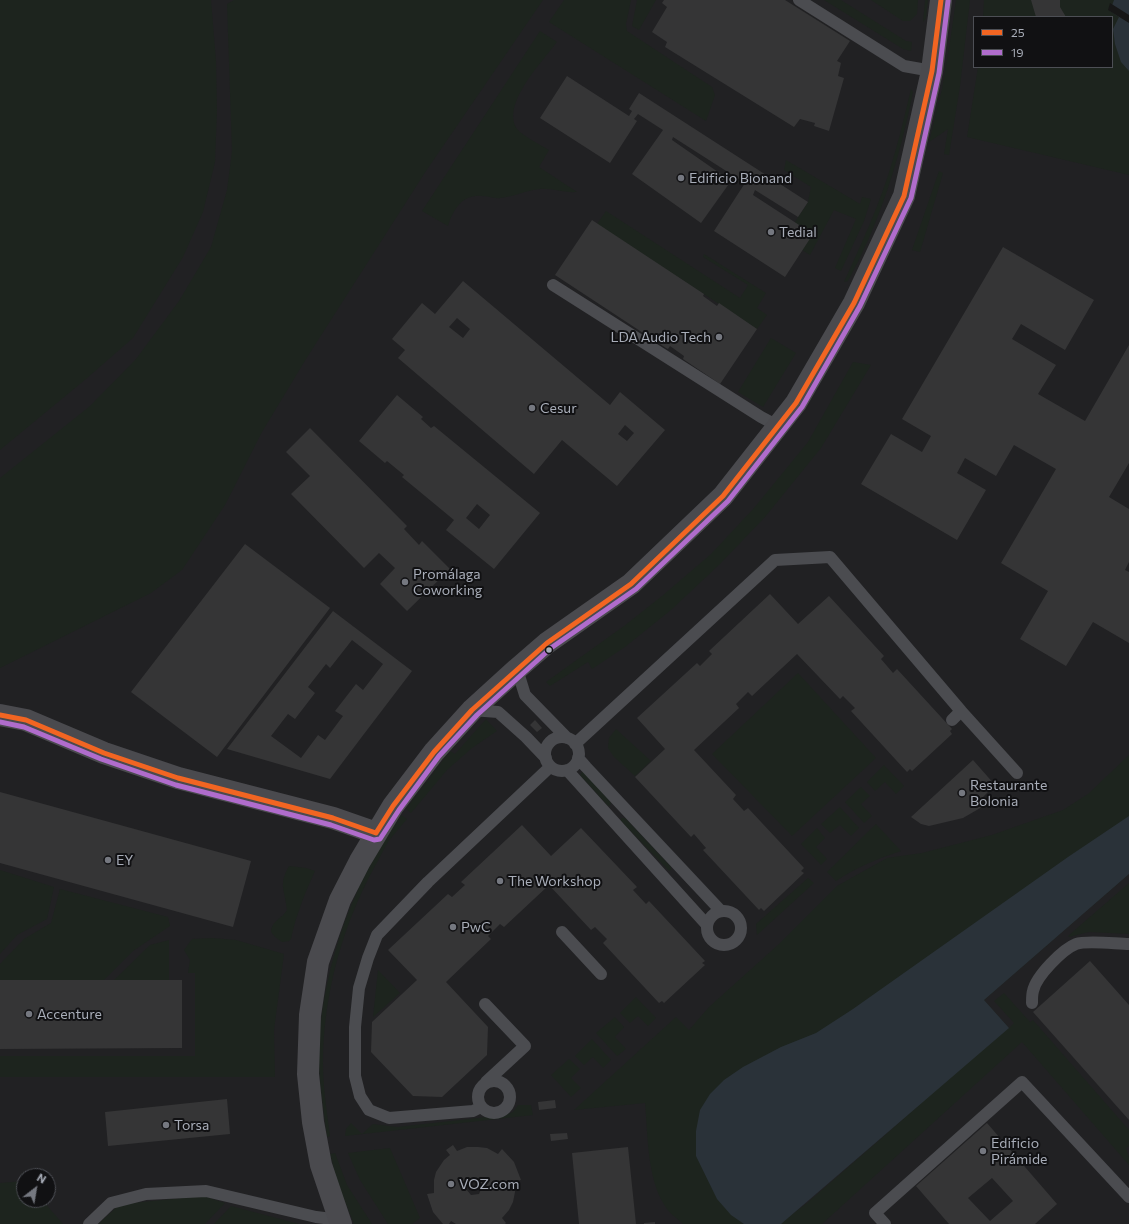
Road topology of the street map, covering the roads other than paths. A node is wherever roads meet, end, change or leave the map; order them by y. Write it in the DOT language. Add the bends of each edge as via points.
graph roads {
  1 [pos="799,0"];
  2 [pos="941,0"];
  3 [pos="932,71"];
  4 [pos="553,285"];
  5 [pos="778,426"];
  6 [pos="517,669"];
  7 [pos="472,710"];
  8 [pos="960,711"];
  9 [pos="0,715"];
  10 [pos="952,720"];
  11 [pos="571,741"];
  12 [pos="578,758"];
  13 [pos="548,762"];
  14 [pos="567,770"];
  15 [pos="1017,773"];
  16 [pos="376,834"];
  17 [pos="721,912"];
  18 [pos="707,925"];
  19 [pos="562,932"];
  20 [pos="1129,944"];
  21 [pos="601,974"];
  22 [pos="1032,1003"];
  23 [pos="485,1004"];
  24 [pos="486,1082"];
  25 [pos="481,1107"];
  26 [pos="1129,1197"];
  27 [pos="341,1222"];
  28 [pos="89,1224"];
  29 [pos="885,1224"];
  1 -- 3 [label="lane" via="875,54 904,66"];
  2 -- 3 [label="street"];
  3 -- 5 [label="street" via="904,196 854,303 796,403"];
  4 -- 5 [label="lane"];
  5 -- 6 [label="street" via="723,496 631,584 547,643"];
  6 -- 7 [label="street"];
  6 -- 11 [label="lane" via="525,695"];
  7 -- 13 [label="lane" via="498,712 526,737"];
  7 -- 16 [label="street" via="434,752 393,806"];
  8 -- 10 [label="lane"];
  8 -- 11 [label="lane" via="830,557 775,560"];
  8 -- 15 [label="lane"];
  9 -- 16 [label="street" via="26,720 104,753 178,778 333,818"];
  11 -- 12 [label="lane" via="577,747"];
  11 -- 13 [label="lane" via="557,737 550,741 546,747"];
  12 -- 14 [label="lane" via="572,768"];
  12 -- 17 [label="lane"];
  13 -- 14 [label="lane" via="558,771"];
  13 -- 25 [label="lane" via="377,935 359,988 355,1027 355,1076 360,1096 369,1110 389,1118 473,1111"];
  14 -- 18 [label="lane"];
  16 -- 27 [label="street" via="340,900 318,962 310,1015 308,1074 313,1122 321,1165"];
  17 -- 18 [label="lane" via="714,914"];
  17 -- 18 [label="lane" via="728,912 739,920 742,927 737,940 730,944 716,944 711,939"];
  19 -- 21 [label="lane"];
  20 -- 22 [label="lane" via="1077,944 1057,957 1042,973 1033,990"];
  23 -- 24 [label="lane" via="525,1046"];
  24 -- 25 [label="lane" via="479,1091"];
  24 -- 25 [label="lane" via="497,1081 507,1087 510,1102 500,1113 490,1113"];
  26 -- 29 [label="lane" via="1022,1082 875,1213"];
  27 -- 28 [label="lane" via="206,1191 146,1194 111,1203"];
}
